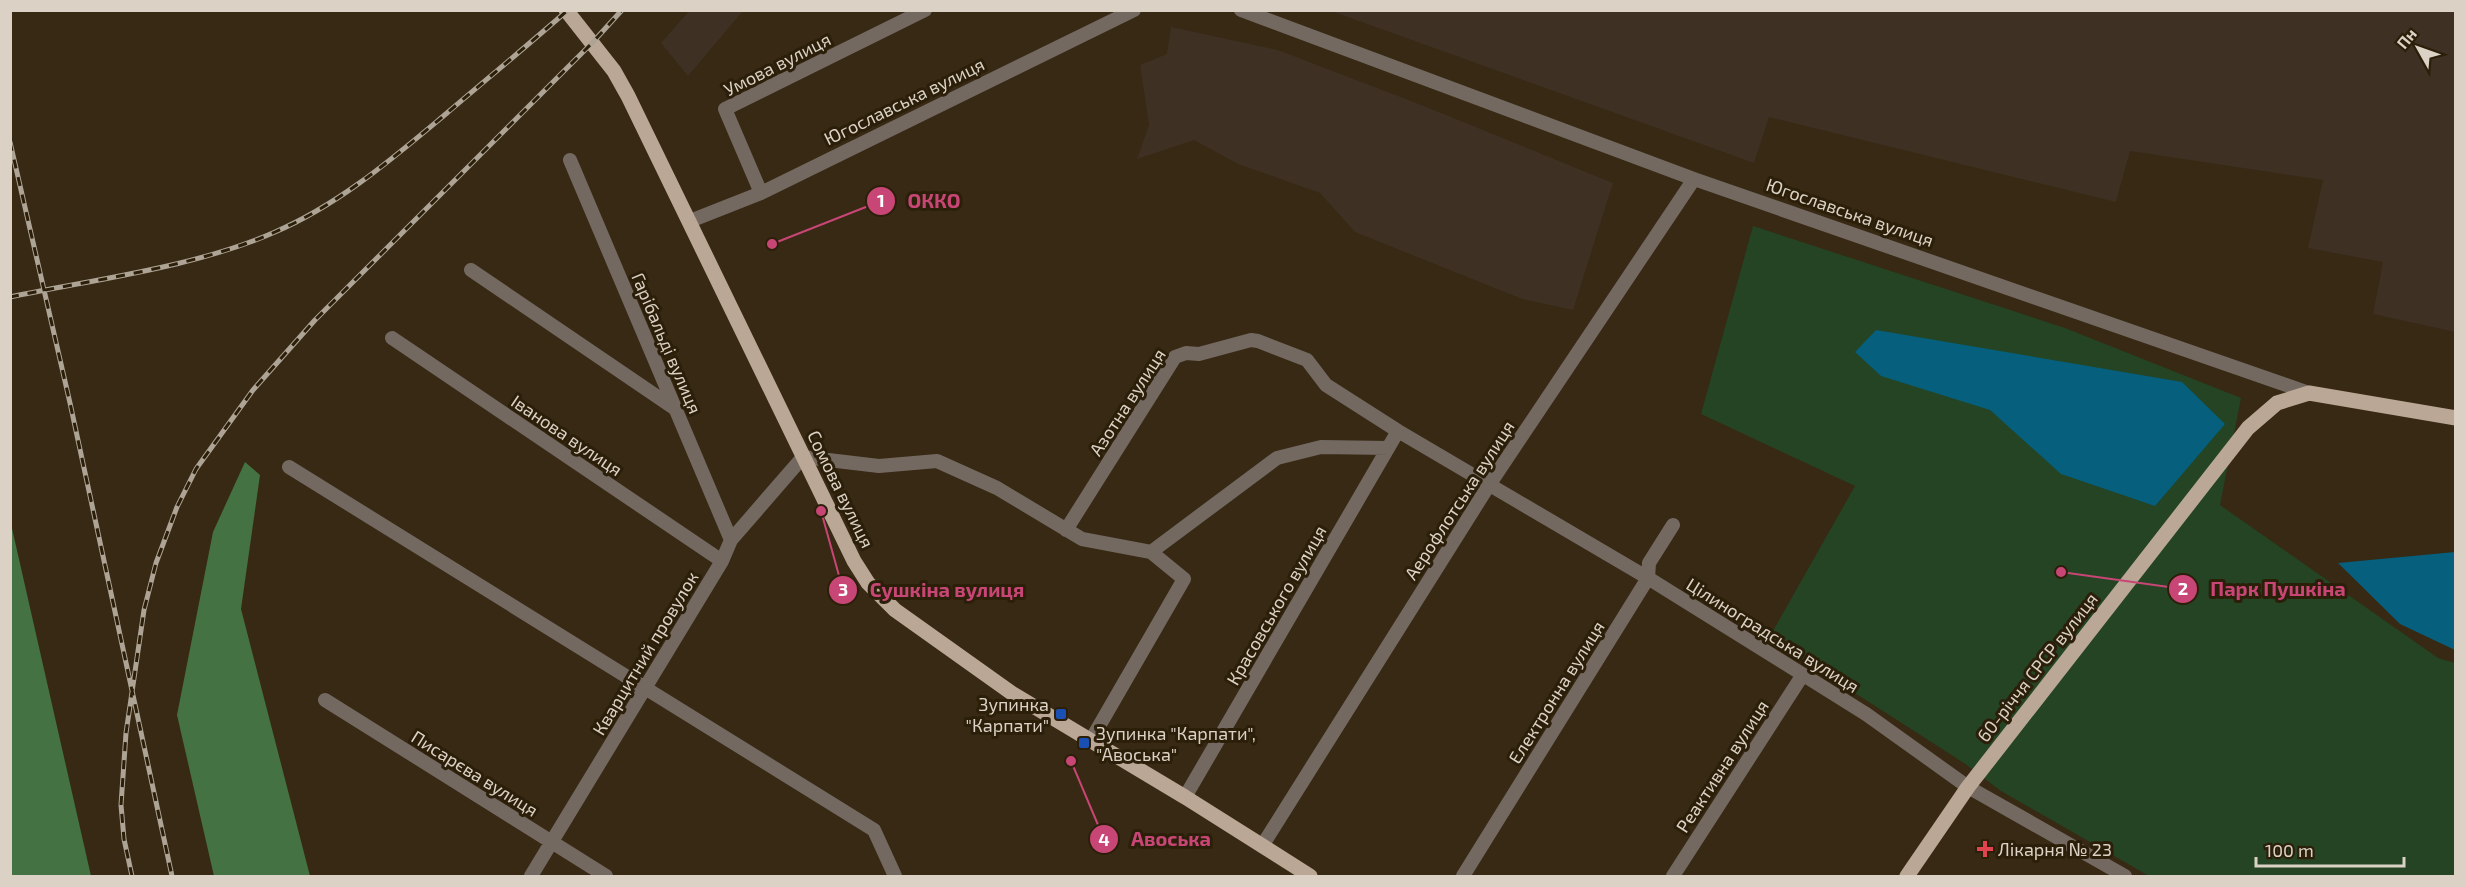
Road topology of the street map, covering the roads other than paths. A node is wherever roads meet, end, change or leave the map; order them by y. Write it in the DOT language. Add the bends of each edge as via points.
graph roads {
  1 [pos="566,10"];
  2 [pos="925,10"];
  3 [pos="1134,10"];
  4 [pos="1241,10"];
  5 [pos="570,160"];
  6 [pos="1694,179"];
  7 [pos="761,193"];
  8 [pos="690,221"];
  9 [pos="471,270"];
  10 [pos="392,338"];
  11 [pos="2309,393"];
  12 [pos="674,408"];
  13 [pos="2456,418"];
  14 [pos="1398,431"];
  15 [pos="1388,448"];
  16 [pos="803,457"];
  17 [pos="289,467"];
  18 [pos="1489,484"];
  19 [pos="1673,525"];
  20 [pos="1066,530"];
  21 [pos="731,540"];
  22 [pos="1151,552"];
  23 [pos="722,561"];
  24 [pos="1648,578"];
  25 [pos="1802,676"];
  26 [pos="645,688"];
  27 [pos="325,700"];
  28 [pos="1091,740"];
  29 [pos="1968,787"];
  30 [pos="1185,797"];
  31 [pos="552,843"];
  32 [pos="1262,846"];
  33 [pos="531,876"];
  34 [pos="606,876"];
  35 [pos="895,876"];
  36 [pos="1310,876"];
  37 [pos="1463,876"];
  38 [pos="1673,876"];
  39 [pos="1907,876"];
  40 [pos="2125,876"];
  1 -- 8 [label="main road, Сомова вулиця" via="614,71"];
  2 -- 7 [label="street, Умова вулиця" via="725,109"];
  3 -- 7 [label="street, Югославська вулиця"];
  4 -- 6 [label="street, Югославська вулиця"];
  5 -- 12 [label="street, Гарібальді вулиця"];
  6 -- 11 [label="street, Югославська вулиця"];
  6 -- 18 [label="street, Аерофлотська вулиця"];
  7 -- 8 [label="street, Югославська вулиця"];
  8 -- 16 [label="main road, Сомова вулиця"];
  9 -- 12 [label="street"];
  10 -- 23 [label="street, Іванова вулиця"];
  11 -- 13 [label="main road, Югославська вулиця"];
  11 -- 29 [label="main road, 60-річчя СРСР вулиця" via="2277,403 2248,428"];
  12 -- 21 [label="street, Гарібальді вулиця"];
  14 -- 15 [label="street, Красовського вулиця"];
  14 -- 18 [label="street, Цілиноградська вулиця"];
  14 -- 20 [label="street, Азотна вулиця" via="1326,385 1307,360 1258,341 1199,354 1180,353"];
  15 -- 22 [label="street" via="1321,447 1277,459"];
  15 -- 30 [label="street, Красовського вулиця"];
  16 -- 20 [label="street" via="879,466 937,461 997,488"];
  16 -- 21 [label="street, Кварцитний провулок"];
  16 -- 28 [label="main road, Сомова вулиця" via="854,561 868,583 895,610 1013,694"];
  17 -- 26 [label="street"];
  18 -- 24 [label="street, Цілиноградська вулиця"];
  18 -- 32 [label="street, Аерофлотська вулиця"];
  19 -- 24 [label="street, Електронна вулиця" via="1649,563"];
  20 -- 22 [label="street" via="1082,539"];
  21 -- 23 [label="street, Кварцитний провулок"];
  22 -- 28 [label="street" via="1184,579"];
  23 -- 26 [label="street, Кварцитний провулок"];
  24 -- 25 [label="street, Цілиноградська вулиця"];
  24 -- 37 [label="street, Електронна вулиця"];
  25 -- 29 [label="street, Цілиноградська вулиця" via="1866,714"];
  25 -- 38 [label="street, Реактивна вулиця"];
  26 -- 31 [label="street, Кварцитний провулок"];
  26 -- 35 [label="street" via="874,830"];
  27 -- 31 [label="street, Писарєва вулиця"];
  28 -- 30 [label="main road, Сомова вулиця"];
  29 -- 39 [label="main road, 60-річчя СРСР вулиця"];
  29 -- 40 [label="street, Цілиноградська вулиця"];
  30 -- 32 [label="main road, Сомова вулиця"];
  31 -- 33 [label="street, Кварцитний провулок"];
  31 -- 34 [label="street, Писарєва вулиця"];
  32 -- 36 [label="main road, Сомова вулиця"];
}
